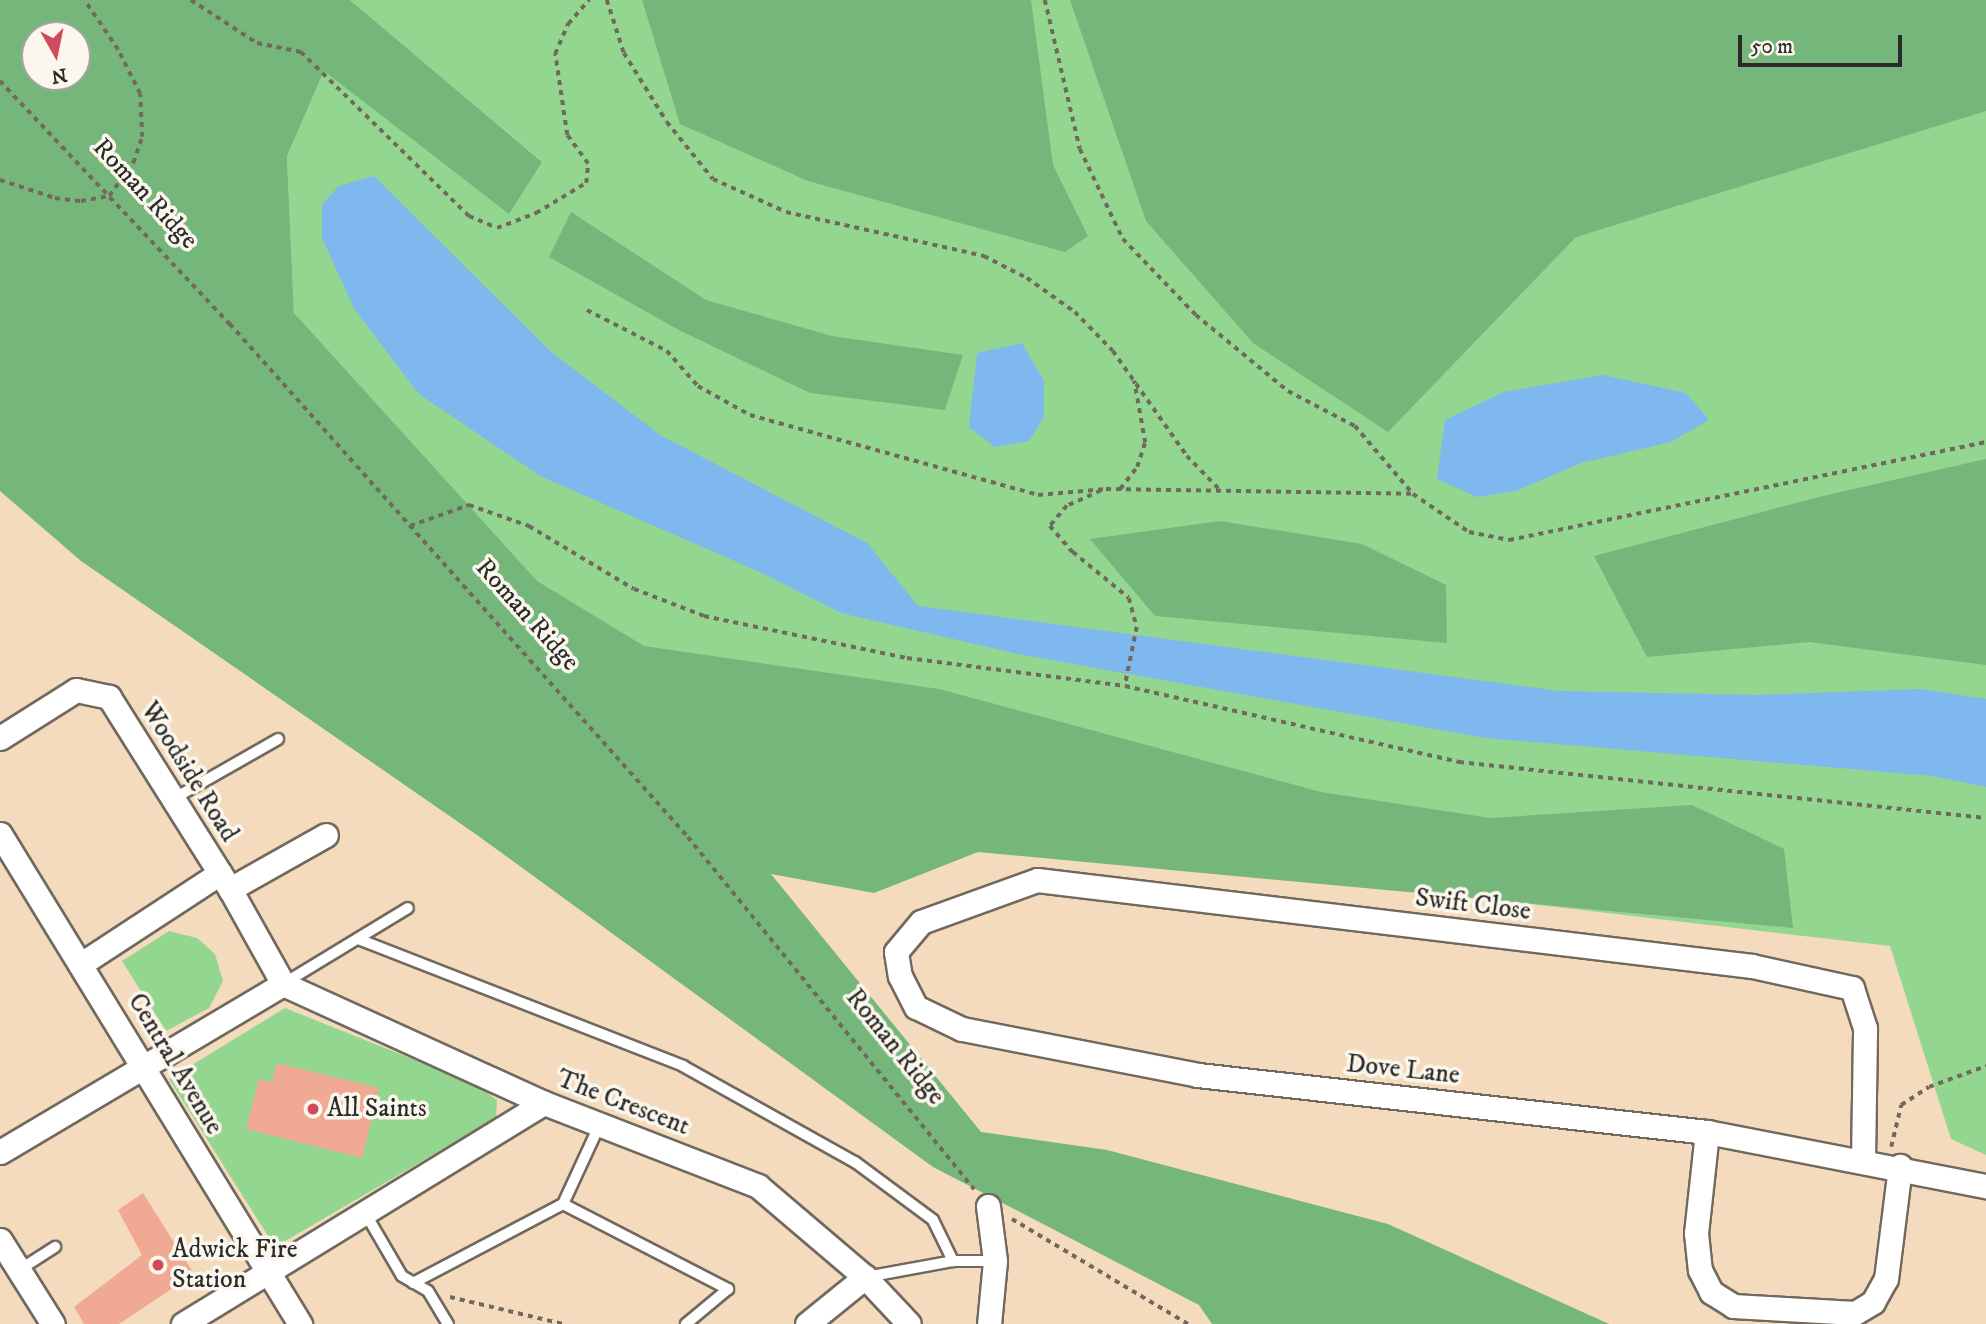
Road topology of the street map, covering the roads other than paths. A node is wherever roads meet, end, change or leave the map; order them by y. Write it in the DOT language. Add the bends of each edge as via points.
graph roads {
  1 [pos="0,738"];
  2 [pos="278,739"];
  3 [pos="173,799"];
  4 [pos="0,834"];
  5 [pos="326,835"];
  6 [pos="225,881"];
  7 [pos="408,908"];
  8 [pos="921,922"];
  9 [pos="358,939"];
  10 [pos="81,964"];
  11 [pos="283,984"];
  12 [pos="145,1067"];
  13 [pos="544,1103"];
  14 [pos="600,1124"];
  15 [pos="1707,1132"];
  16 [pos="0,1152"];
  17 [pos="1863,1160"];
  18 [pos="1894,1165"];
  19 [pos="1986,1186"];
  20 [pos="563,1204"];
  21 [pos="988,1206"];
  22 [pos="364,1211"];
  23 [pos="0,1240"];
  24 [pos="55,1247"];
  25 [pos="953,1261"];
  26 [pos="995,1261"];
  27 [pos="19,1270"];
  28 [pos="267,1270"];
  29 [pos="865,1277"];
  30 [pos="413,1283"];
  31 [pos="809,1323"];
  32 [pos="52,1324"];
  33 [pos="183,1324"];
  34 [pos="300,1324"];
  35 [pos="447,1324"];
  36 [pos="686,1324"];
  37 [pos="909,1324"];
  38 [pos="989,1324"];
  1 -- 3 [label="street, Woodside Road" via="76,690 109,697"];
  2 -- 3 [label="lane"];
  3 -- 6 [label="street, Woodside Road"];
  4 -- 10 [label="street, Central Avenue"];
  5 -- 6 [label="street"];
  6 -- 10 [label="street"];
  6 -- 11 [label="street, Woodside Road"];
  7 -- 9 [label="lane"];
  8 -- 15 [label="street, Dove Lane" via="896,952 900,976 916,1007 962,1029 1198,1075"];
  8 -- 17 [label="street, Swift Close" via="1037,880 1752,967 1852,988 1865,1028"];
  9 -- 11 [label="lane"];
  9 -- 25 [label="lane" via="683,1066 855,1162 933,1220"];
  10 -- 12 [label="street, Central Avenue"];
  11 -- 12 [label="street"];
  11 -- 13 [label="street, The Crescent"];
  12 -- 16 [label="street"];
  12 -- 28 [label="street, Central Avenue"];
  13 -- 14 [label="street, The Crescent"];
  13 -- 22 [label="street"];
  14 -- 20 [label="lane"];
  14 -- 29 [label="street, The Crescent" via="758,1186"];
  15 -- 17 [label="street, Dove Lane"];
  15 -- 18 [label="street" via="1696,1233 1700,1270 1711,1292 1733,1306 1856,1313 1873,1301 1886,1279"];
  17 -- 18 [label="street, Dove Lane"];
  18 -- 19 [label="street, Dove Lane"];
  20 -- 30 [label="lane"];
  20 -- 36 [label="lane" via="728,1289"];
  21 -- 26 [label="street"];
  22 -- 28 [label="street"];
  22 -- 30 [label="lane" via="402,1276"];
  23 -- 27 [label="street"];
  24 -- 27 [label="lane"];
  25 -- 26 [label="lane"];
  25 -- 29 [label="lane"];
  26 -- 38 [label="street"];
  27 -- 32 [label="street"];
  28 -- 33 [label="street"];
  28 -- 34 [label="street, Central Avenue"];
  29 -- 31 [label="street"];
  29 -- 37 [label="street, The Crescent"];
  30 -- 35 [label="lane" via="428,1291"];
}
